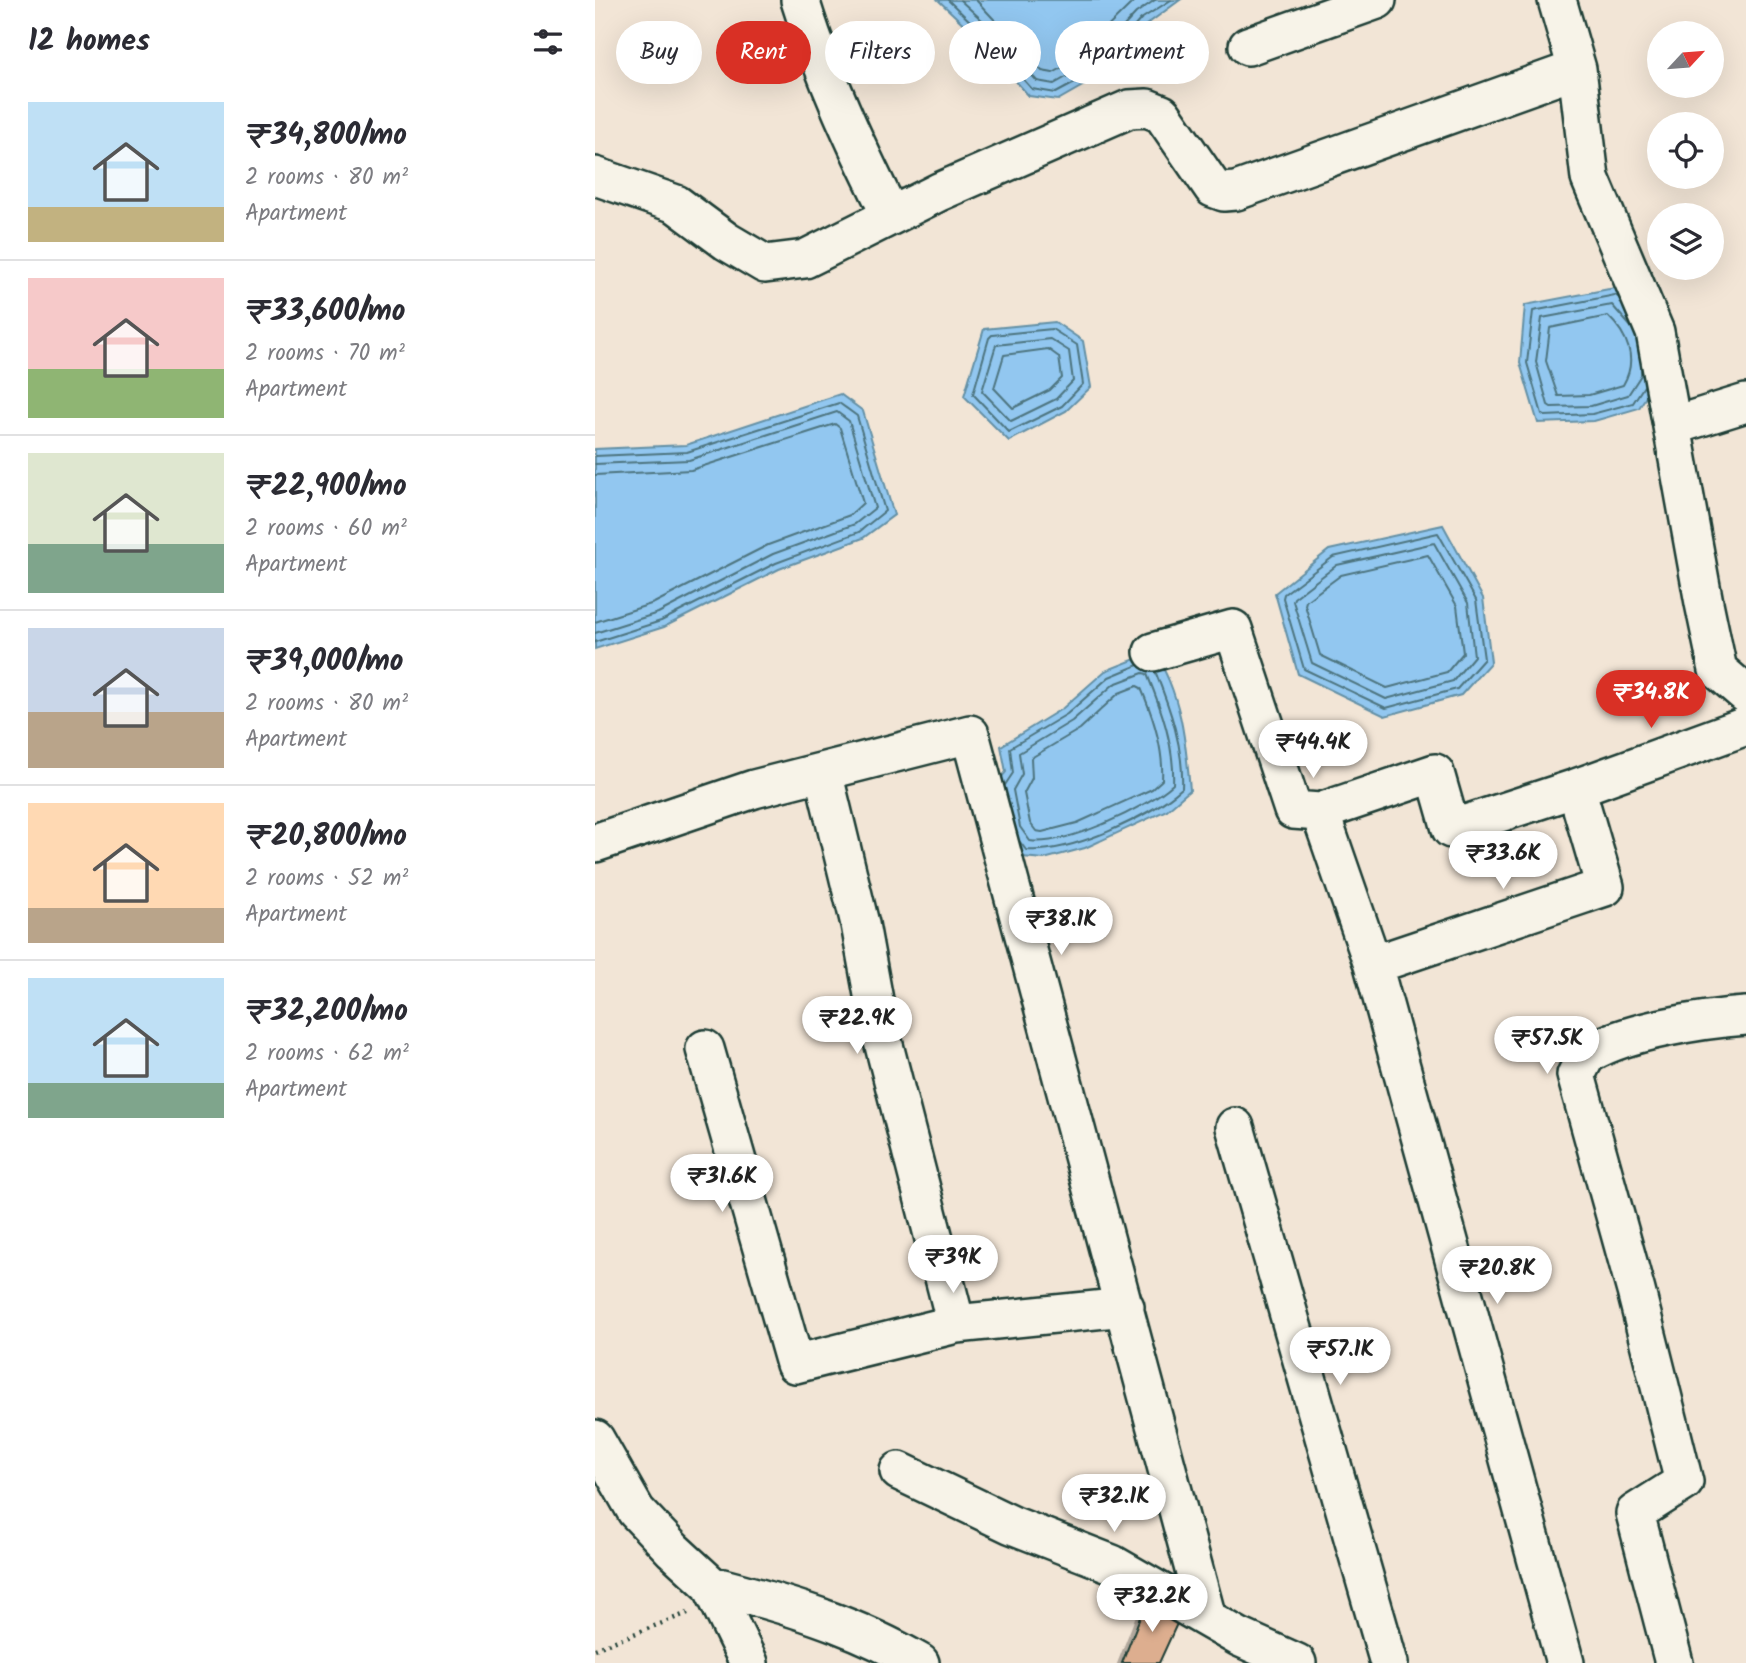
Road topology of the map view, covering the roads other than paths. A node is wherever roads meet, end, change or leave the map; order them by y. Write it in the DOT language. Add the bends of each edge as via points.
graph roads {
  1 [pos="800,0"];
  2 [pos="1377,0"];
  3 [pos="1557,0"];
  4 [pos="1248,46"];
  5 [pos="1577,69"];
  6 [pos="595,176"];
  7 [pos="891,216"];
  8 [pos="1746,403"];
  9 [pos="1672,426"];
  10 [pos="1153,652"];
  11 [pos="1746,694"];
  12 [pos="1746,726"];
  13 [pos="823,772"];
  14 [pos="1576,788"];
  15 [pos="1320,812"];
  16 [pos="595,843"];
  17 [pos="1373,965"];
  18 [pos="1746,1016"];
  19 [pos="705,1049"];
  20 [pos="1235,1127"];
  21 [pos="1125,1307"];
  22 [pos="956,1324"];
  23 [pos="595,1439"];
  24 [pos="899,1471"];
  25 [pos="715,1593"];
  26 [pos="1207,1618"];
  27 [pos="749,1663"];
  28 [pos="920,1663"];
  29 [pos="1297,1663"];
  30 [pos="1389,1663"];
  31 [pos="1565,1663"];
  32 [pos="1674,1663"];
  1 -- 7 [label="street" via="813,44"];
  2 -- 4 [label="street"];
  3 -- 5 [label="street"];
  5 -- 7 [label="street" via="1236,191 1213,188 1162,114 1147,108 1129,109"];
  5 -- 9 [label="street" via="1590,177 1655,332"];
  6 -- 7 [label="street" via="676,204 765,264 806,259"];
  8 -- 9 [label="street"];
  9 -- 11 [label="street" via="1718,670"];
  10 -- 15 [label="street" via="1233,629 1293,810"];
  12 -- 14 [label="street"];
  13 -- 16 [label="street" via="754,789"];
  13 -- 21 [label="street" via="971,734"];
  13 -- 22 [label="street" via="878,1022"];
  14 -- 15 [label="street" via="1451,829 1435,773"];
  14 -- 17 [label="street" via="1605,887"];
  15 -- 17 [label="street"];
  17 -- 31 [label="street"];
  18 -- 32 [label="street" via="1675,1026 1623,1040 1588,1054 1576,1075 1684,1482 1635,1513"];
  19 -- 22 [label="street" via="795,1364"];
  20 -- 30 [label="street"];
  21 -- 22 [label="street"];
  21 -- 26 [label="street"];
  23 -- 25 [label="street" via="636,1511"];
  24 -- 26 [label="street" via="1012,1525 1112,1564"];
  25 -- 27 [label="street"];
  25 -- 28 [label="street" via="781,1602"];
  26 -- 29 [label="street"];
}
